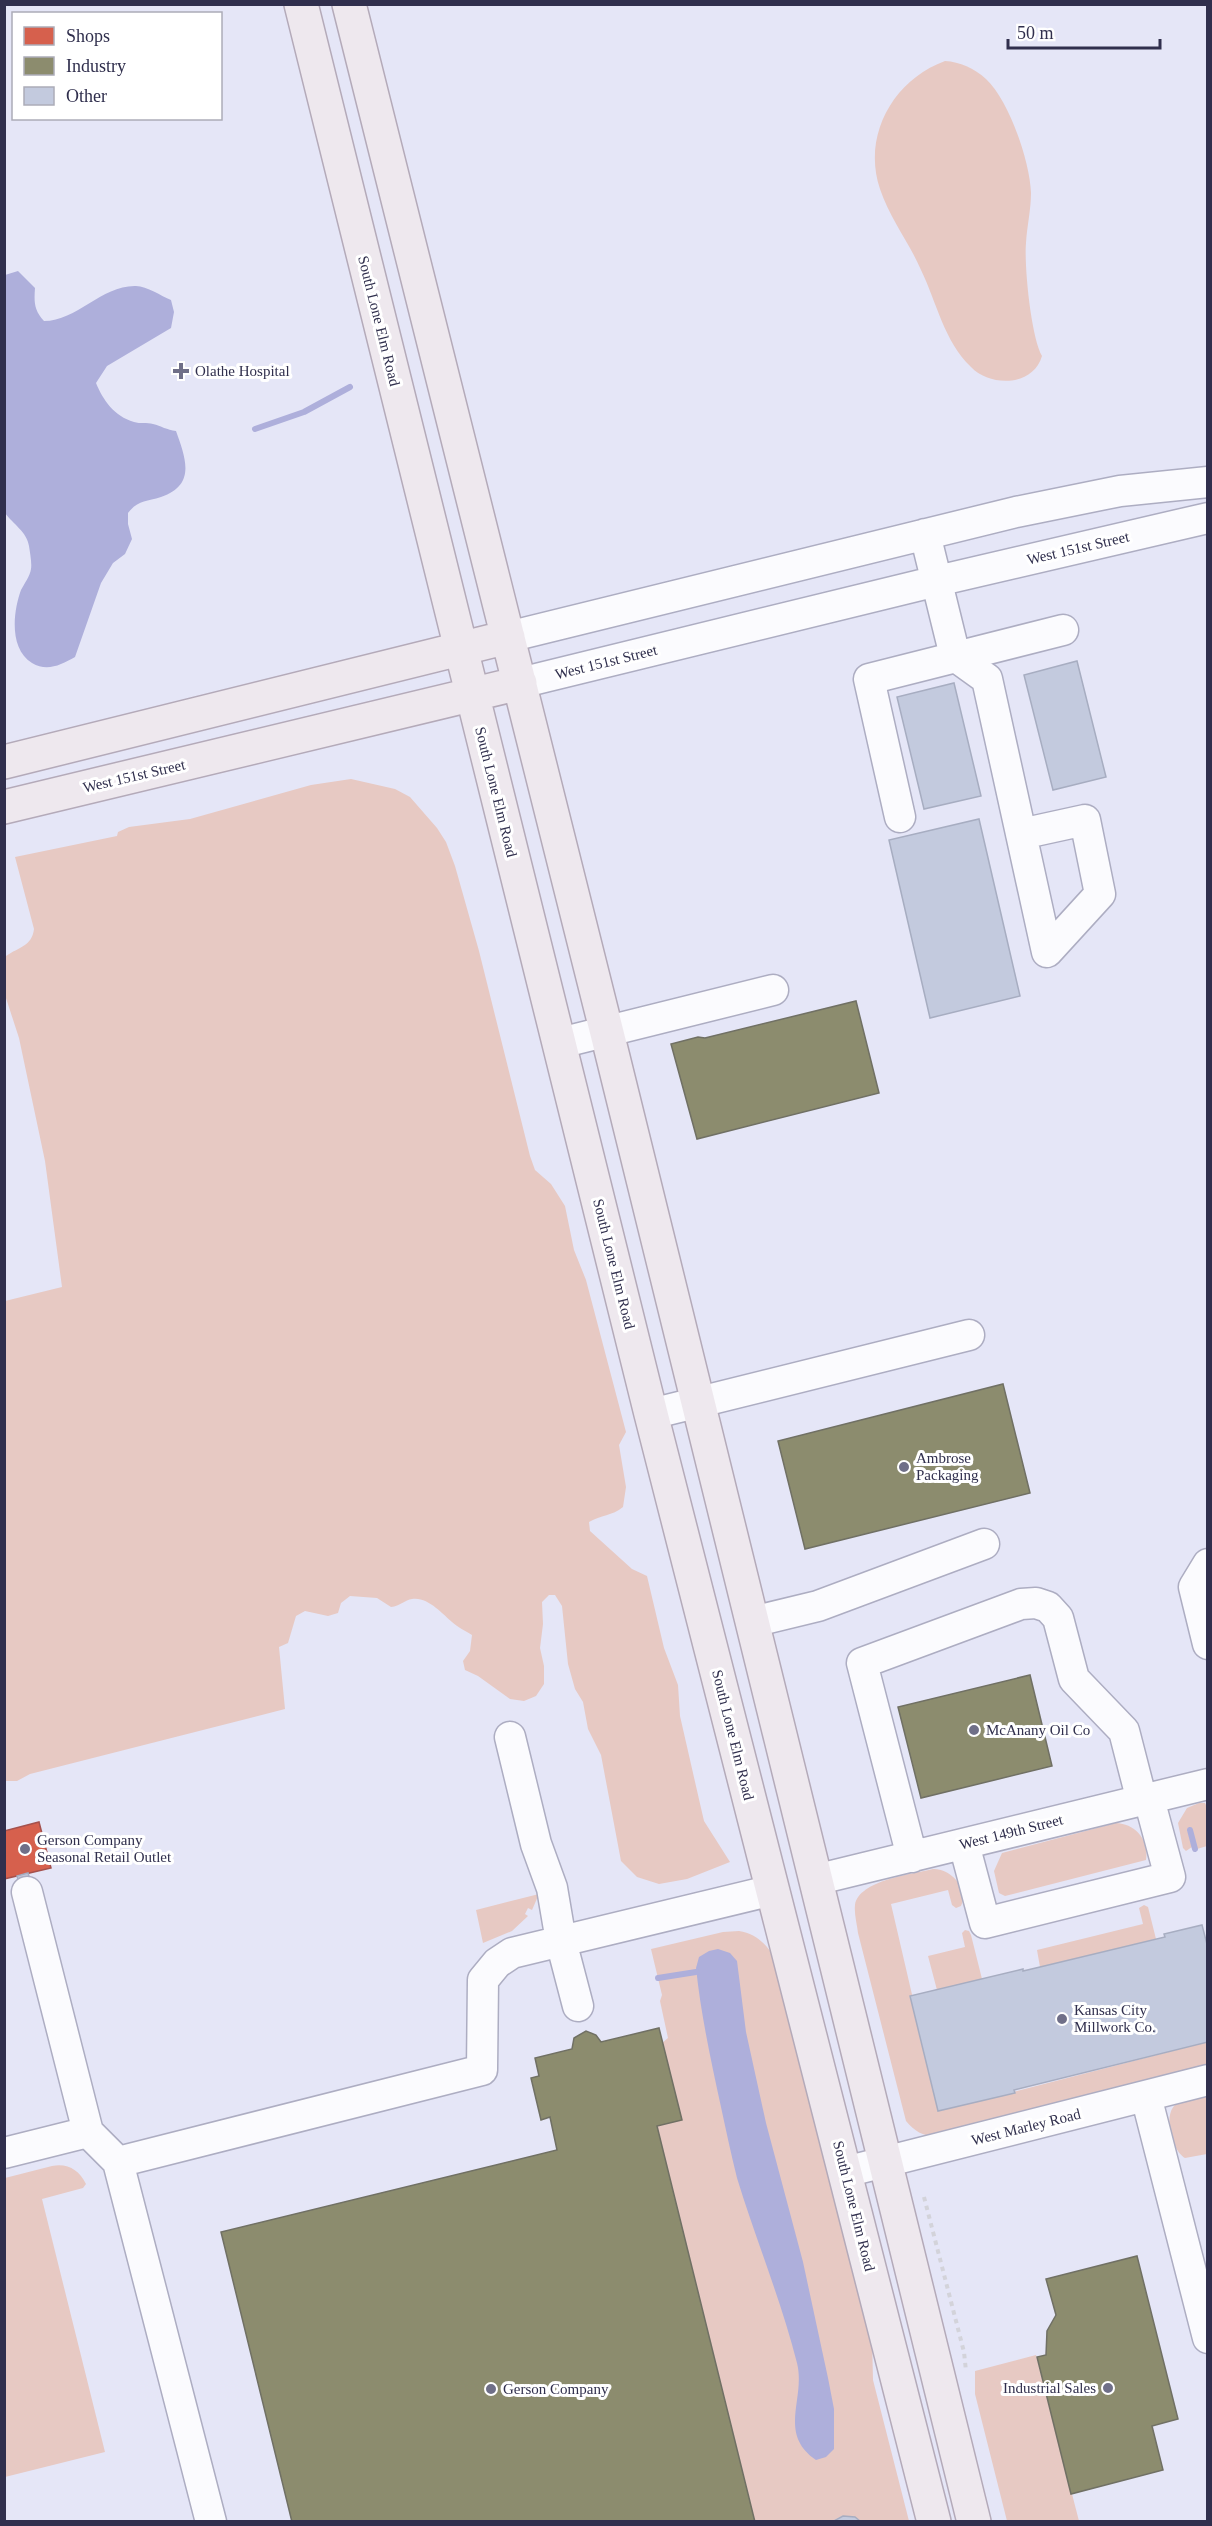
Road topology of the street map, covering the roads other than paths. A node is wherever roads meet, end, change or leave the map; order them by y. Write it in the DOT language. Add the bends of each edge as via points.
graph roads {
  1 [pos="301,4"];
  2 [pos="349,4"];
  3 [pos="1208,482"];
  4 [pos="1208,518"];
  5 [pos="925,534"];
  6 [pos="937,581"];
  7 [pos="1063,630"];
  8 [pos="508,637"];
  9 [pos="460,648"];
  10 [pos="955,656"];
  11 [pos="520,683"];
  12 [pos="472,696"];
  13 [pos="4,762"];
  14 [pos="4,807"];
  15 [pos="900,817"];
  16 [pos="1021,834"];
  17 [pos="773,990"];
  18 [pos="607,1033"];
  19 [pos="560,1043"];
  20 [pos="969,1335"];
  21 [pos="698,1404"];
  22 [pos="651,1414"];
  23 [pos="984,1544"];
  24 [pos="1208,1564"];
  25 [pos="752,1622"];
  26 [pos="1208,1644"];
  27 [pos="510,1737"];
  28 [pos="1208,1784"];
  29 [pos="1146,1800"];
  30 [pos="964,1844"];
  31 [pos="912,1857"];
  32 [pos="815,1880"];
  33 [pos="773,1890"];
  34 [pos="27,1892"];
  35 [pos="561,1941"];
  36 [pos="578,2006"];
  37 [pos="1208,2080"];
  38 [pos="1146,2096"];
  39 [pos="88,2132"];
  40 [pos="4,2153"];
  41 [pos="117,2162"];
  42 [pos="885,2163"];
  43 [pos="845,2172"];
  44 [pos="1208,2338"];
  45 [pos="211,2522"];
  46 [pos="934,2522"];
  47 [pos="974,2522"];
  1 -- 9 [label="main road, South Lone Elm Road"];
  2 -- 8 [label="main road"];
  3 -- 5 [label="street" via="1120,491"];
  4 -- 6 [label="street, West 151st Street"];
  5 -- 6 [label="street"];
  5 -- 8 [label="street"];
  6 -- 10 [label="street"];
  6 -- 11 [label="street, West 151st Street"];
  7 -- 10 [label="street"];
  8 -- 9 [label="main road"];
  8 -- 11 [label="main road"];
  9 -- 12 [label="main road, South Lone Elm Road"];
  9 -- 13 [label="main road"];
  10 -- 15 [label="street" via="869,679"];
  10 -- 16 [label="street" via="987,679"];
  11 -- 12 [label="main road, West 151st Street"];
  11 -- 18 [label="main road"];
  12 -- 14 [label="main road, West 151st Street"];
  12 -- 19 [label="main road, South Lone Elm Road"];
  17 -- 18 [label="street"];
  18 -- 19 [label="street"];
  18 -- 21 [label="main road"];
  19 -- 22 [label="main road, South Lone Elm Road"];
  20 -- 21 [label="street"];
  21 -- 22 [label="street"];
  21 -- 25 [label="main road"];
  22 -- 33 [label="main road, South Lone Elm Road"];
  23 -- 25 [label="street" via="818,1606"];
  24 -- 26 [label="street" via="1194,1587"];
  25 -- 32 [label="main road"];
  27 -- 35 [label="street" via="536,1844 552,1888"];
  28 -- 29 [label="street, West 149th Street"];
  29 -- 30 [label="street, West 149th Street"];
  29 -- 30 [label="street" via="1170,1877 985,1923"];
  29 -- 31 [label="street" via="1124,1731 1074,1679 1058,1618 1048,1607 1021,1604 862,1663"];
  30 -- 31 [label="street, West 149th Street"];
  31 -- 32 [label="street, West 149th Street"];
  32 -- 42 [label="main road"];
  33 -- 35 [label="street"];
  33 -- 43 [label="main road, South Lone Elm Road"];
  34 -- 39 [label="street"];
  35 -- 36 [label="street"];
  35 -- 41 [label="street" via="512,1953 497,1962 483,1980 482,2070"];
  37 -- 38 [label="street, West Marley Road"];
  38 -- 42 [label="street, West Marley Road"];
  38 -- 44 [label="street"];
  39 -- 40 [label="street"];
  39 -- 41 [label="street"];
  41 -- 45 [label="street"];
  42 -- 43 [label="street, West Marley Road"];
  42 -- 47 [label="main road"];
  43 -- 46 [label="main road, South Lone Elm Road"];
}
